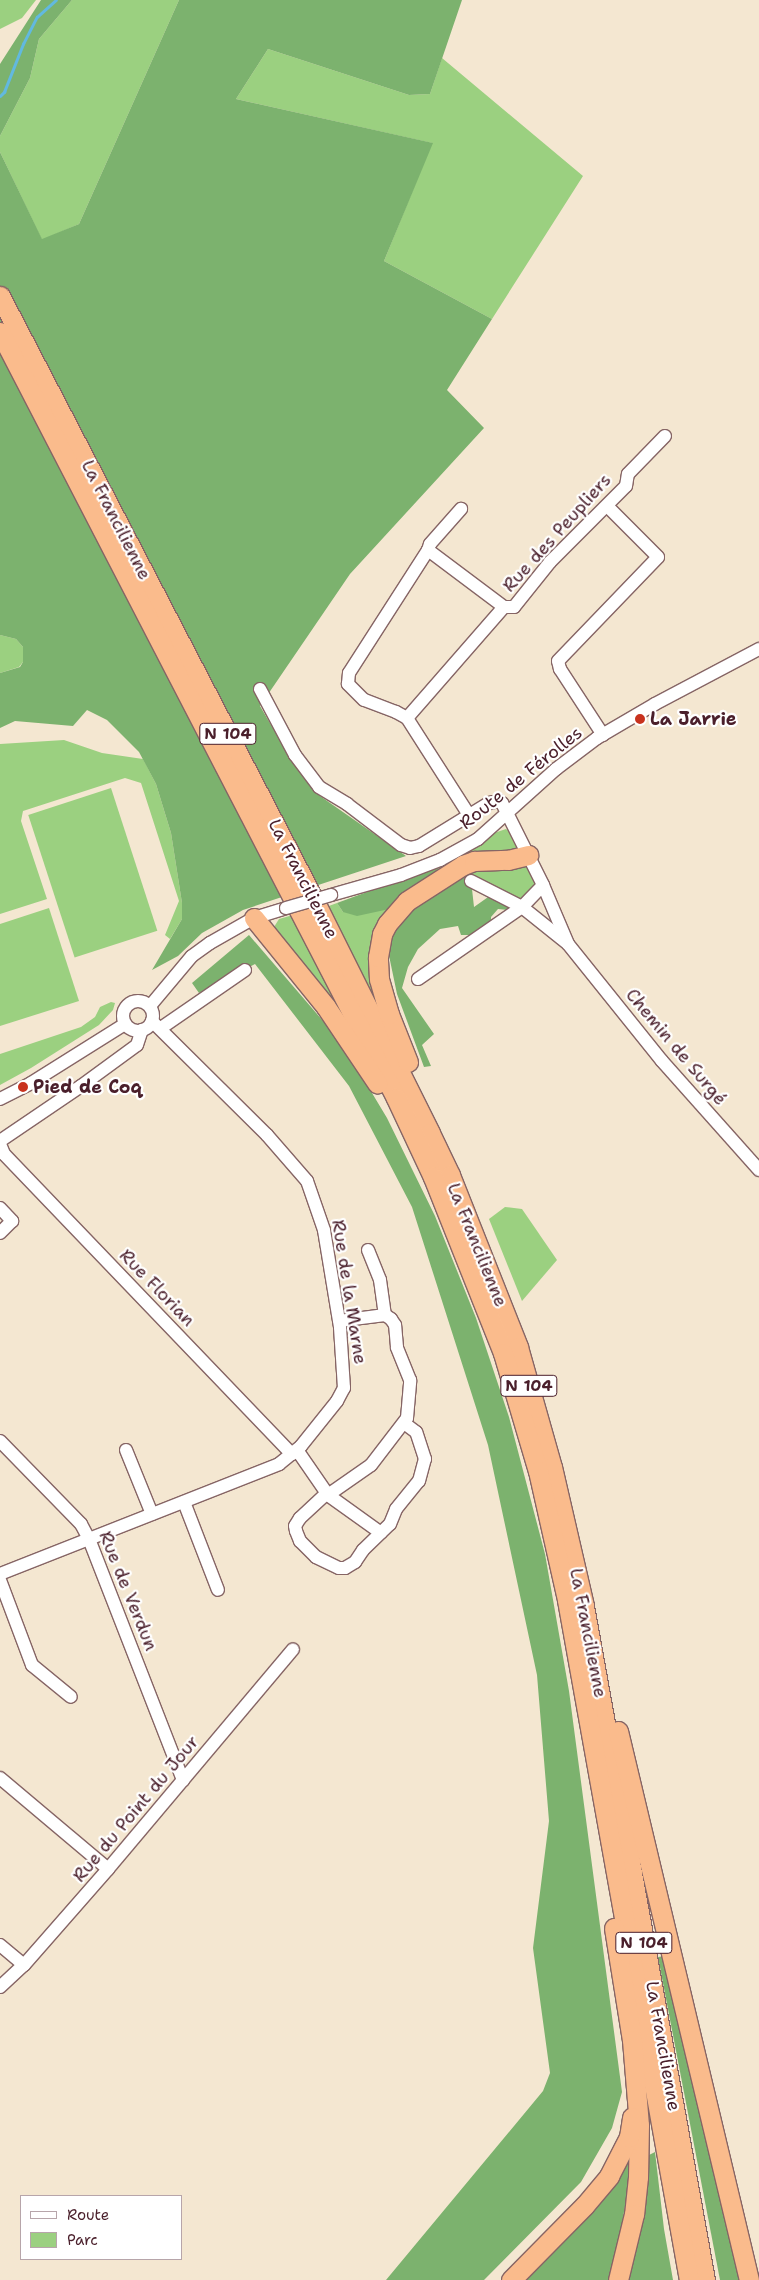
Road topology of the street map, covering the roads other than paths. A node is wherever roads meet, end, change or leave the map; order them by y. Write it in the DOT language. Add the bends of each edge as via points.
graph roads {
  1 [pos="0,296"];
  2 [pos="0,332"];
  3 [pos="665,436"];
  4 [pos="606,506"];
  5 [pos="461,509"];
  6 [pos="428,550"];
  7 [pos="504,607"];
  8 [pos="759,649"];
  9 [pos="260,688"];
  10 [pos="408,718"];
  11 [pos="603,735"];
  12 [pos="508,813"];
  13 [pos="469,815"];
  14 [pos="528,856"];
  15 [pos="471,881"];
  16 [pos="543,885"];
  17 [pos="522,907"];
  18 [pos="254,918"];
  19 [pos="568,944"];
  20 [pos="245,970"];
  21 [pos="418,980"];
  22 [pos="150,1006"];
  23 [pos="125,1024"];
  24 [pos="157,1025"];
  25 [pos="142,1030"];
  26 [pos="0,1099"];
  27 [pos="0,1142"];
  28 [pos="759,1170"];
  29 [pos="441,1176"];
  30 [pos="0,1208"];
  31 [pos="0,1233"];
  32 [pos="368,1250"];
  33 [pos="385,1315"];
  34 [pos="339,1321"];
  35 [pos="404,1423"];
  36 [pos="0,1441"];
  37 [pos="126,1450"];
  38 [pos="294,1452"];
  39 [pos="327,1494"];
  40 [pos="184,1502"];
  41 [pos="152,1514"];
  42 [pos="381,1533"];
  43 [pos="89,1539"];
  44 [pos="0,1574"];
  45 [pos="0,1580"];
  46 [pos="218,1590"];
  47 [pos="584,1606"];
  48 [pos="293,1649"];
  49 [pos="71,1697"];
  50 [pos="0,1778"];
  51 [pos="183,1780"];
  52 [pos="606,1809"];
  53 [pos="108,1869"];
  54 [pos="0,1945"];
  55 [pos="24,1965"];
  56 [pos="0,1987"];
  57 [pos="636,2088"];
  58 [pos="511,2280"];
  59 [pos="618,2280"];
  60 [pos="688,2280"];
  61 [pos="705,2280"];
  62 [pos="749,2280"];
  1 -- 29 [label="highway, La Francilienne / N 104" via="314,900"];
  2 -- 29 [label="highway, La Francilienne / N 104" via="396,1098"];
  3 -- 4 [label="street, Rue des Peupliers" via="628,474 626,486"];
  4 -- 7 [label="street, Rue des Peupliers" via="550,562 514,607"];
  4 -- 11 [label="street" via="658,557 558,661"];
  5 -- 6 [label="street"];
  6 -- 7 [label="street"];
  6 -- 10 [label="street" via="348,673 348,684 364,700"];
  7 -- 10 [label="street, Rue des Peupliers"];
  8 -- 11 [label="street, Route de Férolles"];
  9 -- 13 [label="street" via="295,755 318,787 347,804 401,845 419,846"];
  10 -- 13 [label="street"];
  11 -- 12 [label="street, Route de Férolles" via="556,769"];
  12 -- 13 [label="street" via="498,801"];
  12 -- 14 [label="street, Chemin de Surgé"];
  12 -- 18 [label="street, Route de Férolles, bridge" via="478,839 440,860 401,875"];
  14 -- 16 [label="street, Chemin de Surgé"];
  14 -- 29 [label="highway" via="463,865 407,901 393,915 382,934 378,957 384,997 400,1044 447,1152"];
  15 -- 17 [label="street, Chemin de Surgé"];
  16 -- 17 [label="street"];
  16 -- 19 [label="street, Chemin de Surgé"];
  17 -- 19 [label="street, Chemin de Surgé"];
  17 -- 21 [label="street"];
  18 -- 22 [label="street, Route de Férolles" via="192,956"];
  18 -- 29 [label="highway" via="326,1007 381,1090 410,1146"];
  19 -- 28 [label="street, Chemin de Surgé" via="662,1061"];
  20 -- 24 [label="street"];
  22 -- 23 [label="street" via="142,1001 130,1003 123,1014"];
  22 -- 24 [label="street"];
  23 -- 25 [label="street" via="132,1030"];
  23 -- 26 [label="street"];
  24 -- 25 [label="street"];
  24 -- 34 [label="street, Rue de la Marne" via="267,1135 307,1181 324,1230"];
  25 -- 27 [label="street" via="137,1045"];
  27 -- 38 [label="street, Rue Florian" via="4,1154"];
  29 -- 47 [label="highway, La Francilienne / N 104" via="518,1347 552,1467"];
  29 -- 52 [label="highway, La Francilienne / N 104" via="503,1353 538,1471 567,1600"];
  30 -- 31 [label="street" via="12,1221"];
  32 -- 33 [label="street" via="380,1280"];
  33 -- 34 [label="street"];
  33 -- 35 [label="street" via="395,1326 397,1347 410,1380"];
  34 -- 38 [label="street, Rue de la Marne" via="344,1388"];
  35 -- 39 [label="street" via="371,1465"];
  35 -- 42 [label="street" via="416,1432 425,1459 419,1481"];
  36 -- 43 [label="street, Rue de Verdun" via="72,1514"];
  37 -- 41 [label="street"];
  38 -- 39 [label="street, Rue Florian"];
  38 -- 40 [label="street, Rue de la Marne" via="279,1464"];
  39 -- 42 [label="street, Rue Florian"];
  39 -- 42 [label="street" via="295,1526 300,1541 316,1557 339,1568 350,1566"];
  40 -- 41 [label="street, Rue de la Marne"];
  40 -- 46 [label="street"];
  41 -- 43 [label="street, Rue de la Marne"];
  43 -- 44 [label="street, Rue de la Marne"];
  43 -- 51 [label="street, Rue de Verdun"];
  45 -- 49 [label="street" via="32,1665"];
  47 -- 61 [label="highway, La Francilienne / N 104"];
  47 -- 62 [label="highway" via="594,1620"];
  48 -- 51 [label="street, Rue du Point du Jour"];
  50 -- 53 [label="street"];
  51 -- 53 [label="street, Rue du Point du Jour"];
  52 -- 57 [label="highway" via="600,1831 632,2040"];
  52 -- 60 [label="highway, La Francilienne / N 104"];
  53 -- 55 [label="street, Rue du Point du Jour"];
  54 -- 55 [label="street"];
  55 -- 56 [label="street, Rue du Point du Jour"];
  57 -- 58 [label="highway" via="629,2136 609,2176"];
  57 -- 59 [label="highway" via="638,2177 627,2250"];
}
